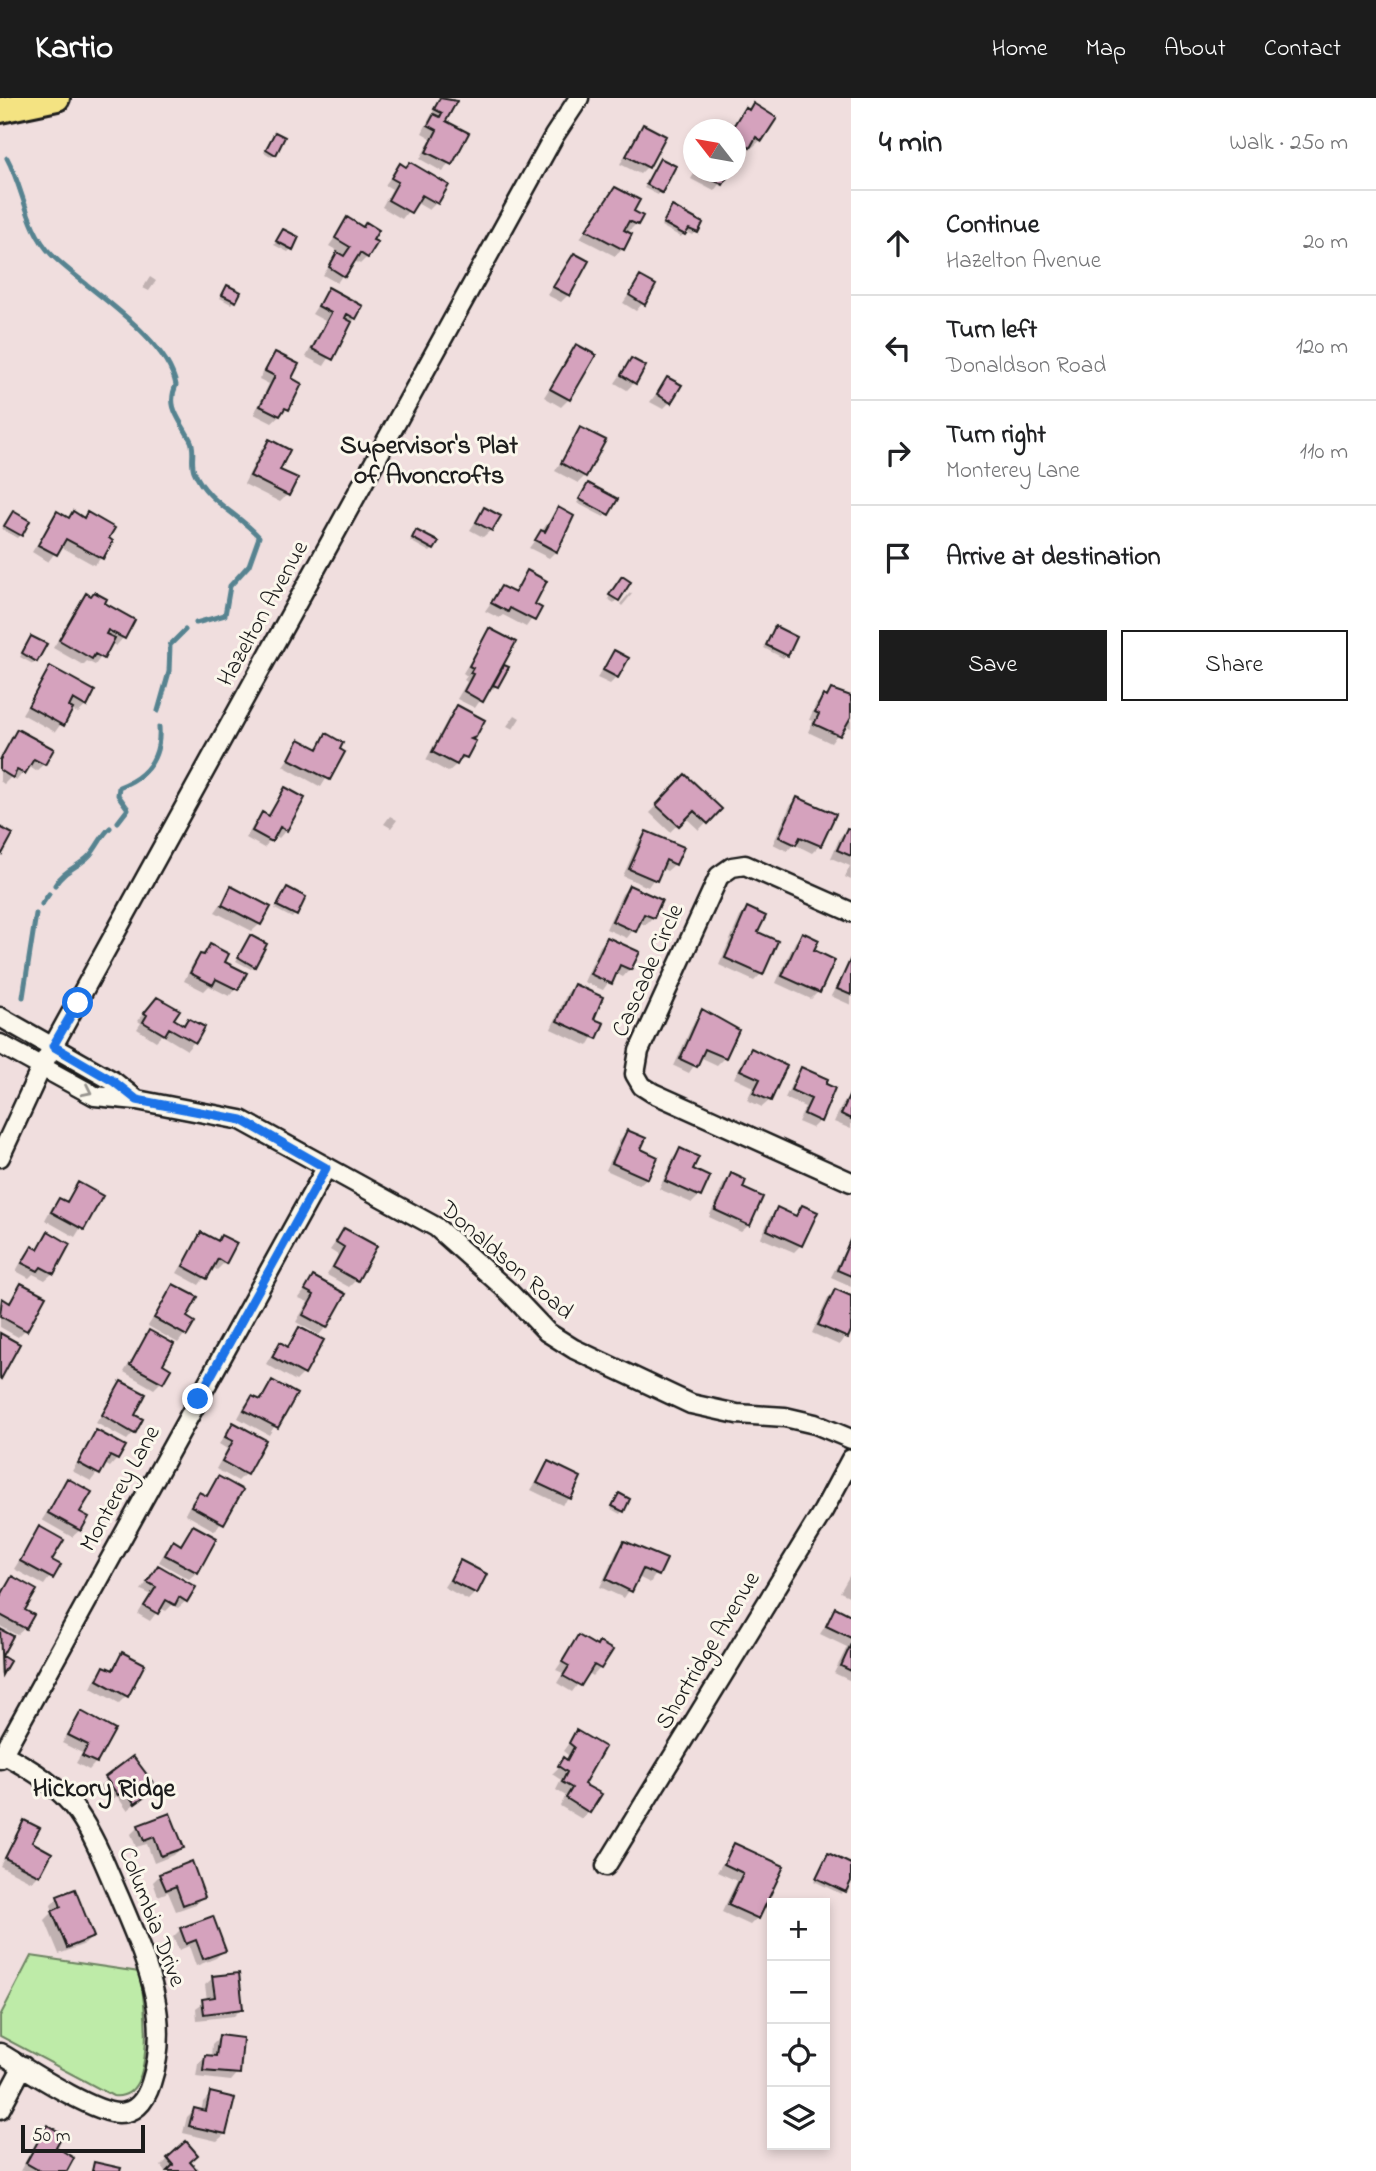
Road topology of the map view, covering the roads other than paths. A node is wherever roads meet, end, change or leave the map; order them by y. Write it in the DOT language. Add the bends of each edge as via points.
graph roads {
  1 [pos="57,98"];
  2 [pos="579,98"];
  3 [pos="0,110"];
  4 [pos="851,912"];
  5 [pos="0,1017"];
  6 [pos="0,1044"];
  7 [pos="53,1046"];
  8 [pos="42,1066"];
  9 [pos="137,1100"];
  10 [pos="0,1157"];
  11 [pos="326,1168"];
  12 [pos="851,1182"];
  13 [pos="851,1439"];
  14 [pos="851,1459"];
  15 [pos="2,1757"];
  16 [pos="606,1866"];
  17 [pos="0,2053"];
  18 [pos="23,2066"];
  19 [pos="0,2109"];
  1 -- 3 [label="highway"];
  2 -- 7 [label="street, Hazelton Avenue" via="547,148"];
  4 -- 12 [label="street, Cascade Circle" via="745,865 725,870 639,1051 635,1074 653,1093"];
  5 -- 7 [label="street, Donaldson Road"];
  6 -- 8 [label="street, Donaldson Road"];
  7 -- 8 [label="street, Hazelton Avenue"];
  7 -- 9 [label="street, Donaldson Road"];
  8 -- 9 [label="street, Donaldson Road, one-way" via="95,1096"];
  8 -- 10 [label="street, Hazelton Avenue"];
  9 -- 11 [label="street, Donaldson Road" via="242,1120"];
  11 -- 13 [label="street, Donaldson Road" via="436,1227 547,1332 574,1349 691,1404 737,1414 785,1417"];
  11 -- 15 [label="street, Monterey Lane"];
  14 -- 16 [label="street, Shortridge Avenue"];
  15 -- 18 [label="street, Columbia Drive" via="40,1775 87,1827 142,1951 160,2014 158,2058 150,2087 143,2101 127,2112 93,2106"];
  17 -- 18 [label="street, Columbia Drive"];
  18 -- 19 [label="street"];
}
